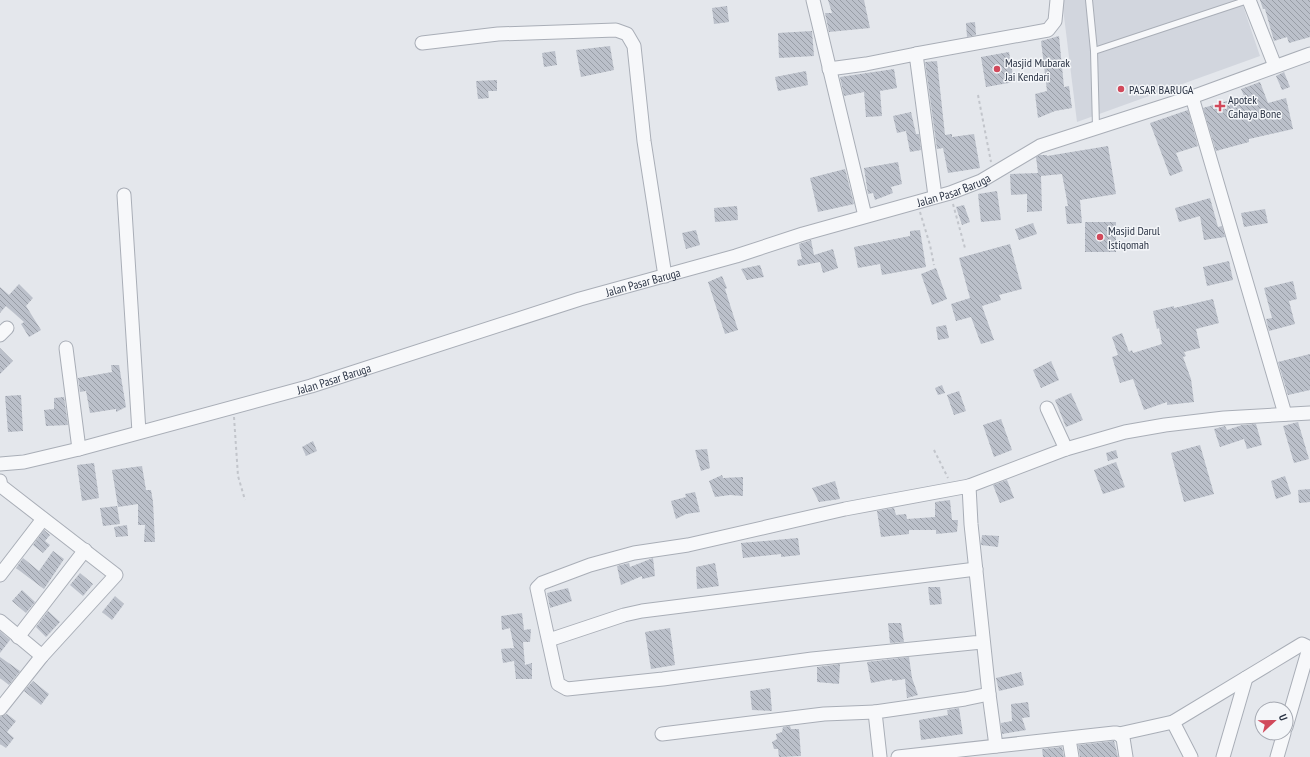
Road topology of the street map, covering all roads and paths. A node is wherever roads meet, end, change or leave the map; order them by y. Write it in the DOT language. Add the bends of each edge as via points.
graph roads {
  1 [pos="813,0"];
  2 [pos="1057,0"];
  3 [pos="1089,0"];
  4 [pos="1249,0"];
  5 [pos="422,43"];
  6 [pos="1094,51"];
  7 [pos="916,54"];
  8 [pos="1310,54"];
  9 [pos="1275,66"];
  10 [pos="829,69"];
  11 [pos="978,95"];
  12 [pos="1192,97"];
  13 [pos="1096,127"];
  14 [pos="993,174"];
  15 [pos="950,193"];
  16 [pos="124,195"];
  17 [pos="935,196"];
  18 [pos="916,202"];
  19 [pos="865,216"];
  20 [pos="965,248"];
  21 [pos="934,265"];
  22 [pos="665,276"];
  23 [pos="66,348"];
  24 [pos="233,406"];
  25 [pos="1047,408"];
  26 [pos="1310,413"];
  27 [pos="1285,414"];
  28 [pos="139,432"];
  29 [pos="79,449"];
  30 [pos="1066,449"];
  31 [pos="934,450"];
  32 [pos="0,464"];
  33 [pos="0,484"];
  34 [pos="969,486"];
  35 [pos="954,490"];
  36 [pos="245,500"];
  37 [pos="43,519"];
  38 [pos="85,550"];
  39 [pos="976,569"];
  40 [pos="0,575"];
  41 [pos="0,621"];
  42 [pos="18,637"];
  43 [pos="548,640"];
  44 [pos="982,642"];
  45 [pos="1310,648"];
  46 [pos="42,656"];
  47 [pos="1246,678"];
  48 [pos="5,693"];
  49 [pos="989,694"];
  50 [pos="1294,701"];
  51 [pos="0,709"];
  52 [pos="875,712"];
  53 [pos="1173,722"];
  54 [pos="662,734"];
  55 [pos="1119,734"];
  56 [pos="1069,738"];
  57 [pos="1282,741"];
  58 [pos="996,746"];
  59 [pos="880,757"];
  60 [pos="898,757"];
  61 [pos="1072,757"];
  62 [pos="1126,757"];
  63 [pos="1191,757"];
  64 [pos="1223,757"];
  65 [pos="1277,757"];
  1 -- 10 [label="street"];
  2 -- 7 [label="street" via="1055,21 1048,30"];
  3 -- 6 [label="lane"];
  4 -- 6 [label="lane"];
  4 -- 9 [label="street"];
  5 -- 22 [label="street" via="498,34 616,30 627,34 634,46 644,140"];
  6 -- 13 [label="lane"];
  7 -- 10 [label="street"];
  7 -- 17 [label="street"];
  8 -- 9 [label="street, Jalan Pasar Baruga"];
  9 -- 12 [label="street, Jalan Pasar Baruga"];
  10 -- 19 [label="street"];
  11 -- 14 [label="path"];
  12 -- 13 [label="street, Jalan Pasar Baruga"];
  12 -- 27 [label="street"];
  13 -- 14 [label="street, Jalan Pasar Baruga" via="1040,146"];
  14 -- 15 [label="street, Jalan Pasar Baruga"];
  15 -- 17 [label="street, Jalan Pasar Baruga"];
  15 -- 20 [label="path"];
  16 -- 28 [label="street"];
  17 -- 18 [label="street, Jalan Pasar Baruga"];
  18 -- 19 [label="street, Jalan Pasar Baruga"];
  18 -- 21 [label="path"];
  19 -- 22 [label="street, Jalan Pasar Baruga"];
  22 -- 24 [label="street, Jalan Pasar Baruga" via="580,299 311,386"];
  23 -- 29 [label="street"];
  24 -- 28 [label="street, Jalan Pasar Baruga"];
  24 -- 36 [label="path" via="238,476"];
  25 -- 30 [label="street"];
  26 -- 27 [label="street"];
  27 -- 30 [label="street" via="1165,424 1125,432"];
  28 -- 29 [label="street, Jalan Pasar Baruga"];
  29 -- 32 [label="street, Jalan Pasar Baruga" via="24,462"];
  30 -- 34 [label="street"];
  31 -- 35 [label="path"];
  33 -- 37 [label="street"];
  34 -- 35 [label="street"];
  34 -- 39 [label="street"];
  35 -- 43 [label="street" via="845,509 688,545 634,553 542,583 537,588"];
  37 -- 38 [label="street"];
  37 -- 40 [label="street"];
  38 -- 42 [label="street"];
  38 -- 46 [label="street" via="116,575"];
  39 -- 43 [label="street" via="650,610 624,615"];
  39 -- 44 [label="street"];
  41 -- 42 [label="street"];
  42 -- 46 [label="street"];
  43 -- 44 [label="street" via="558,684 567,689 812,659"];
  44 -- 49 [label="street"];
  45 -- 47 [label="street" via="1302,644"];
  45 -- 50 [label="street"];
  46 -- 48 [label="street"];
  47 -- 53 [label="street"];
  47 -- 64 [label="street"];
  48 -- 51 [label="street"];
  49 -- 52 [label="street"];
  49 -- 58 [label="street"];
  52 -- 54 [label="street" via="824,714"];
  52 -- 59 [label="street"];
  53 -- 55 [label="street"];
  53 -- 63 [label="street"];
  55 -- 56 [label="street" via="1114,732"];
  55 -- 62 [label="street" via="1123,738"];
  56 -- 58 [label="street"];
  56 -- 61 [label="street"];
  57 -- 65 [label="street"];
  58 -- 60 [label="street"];
}
